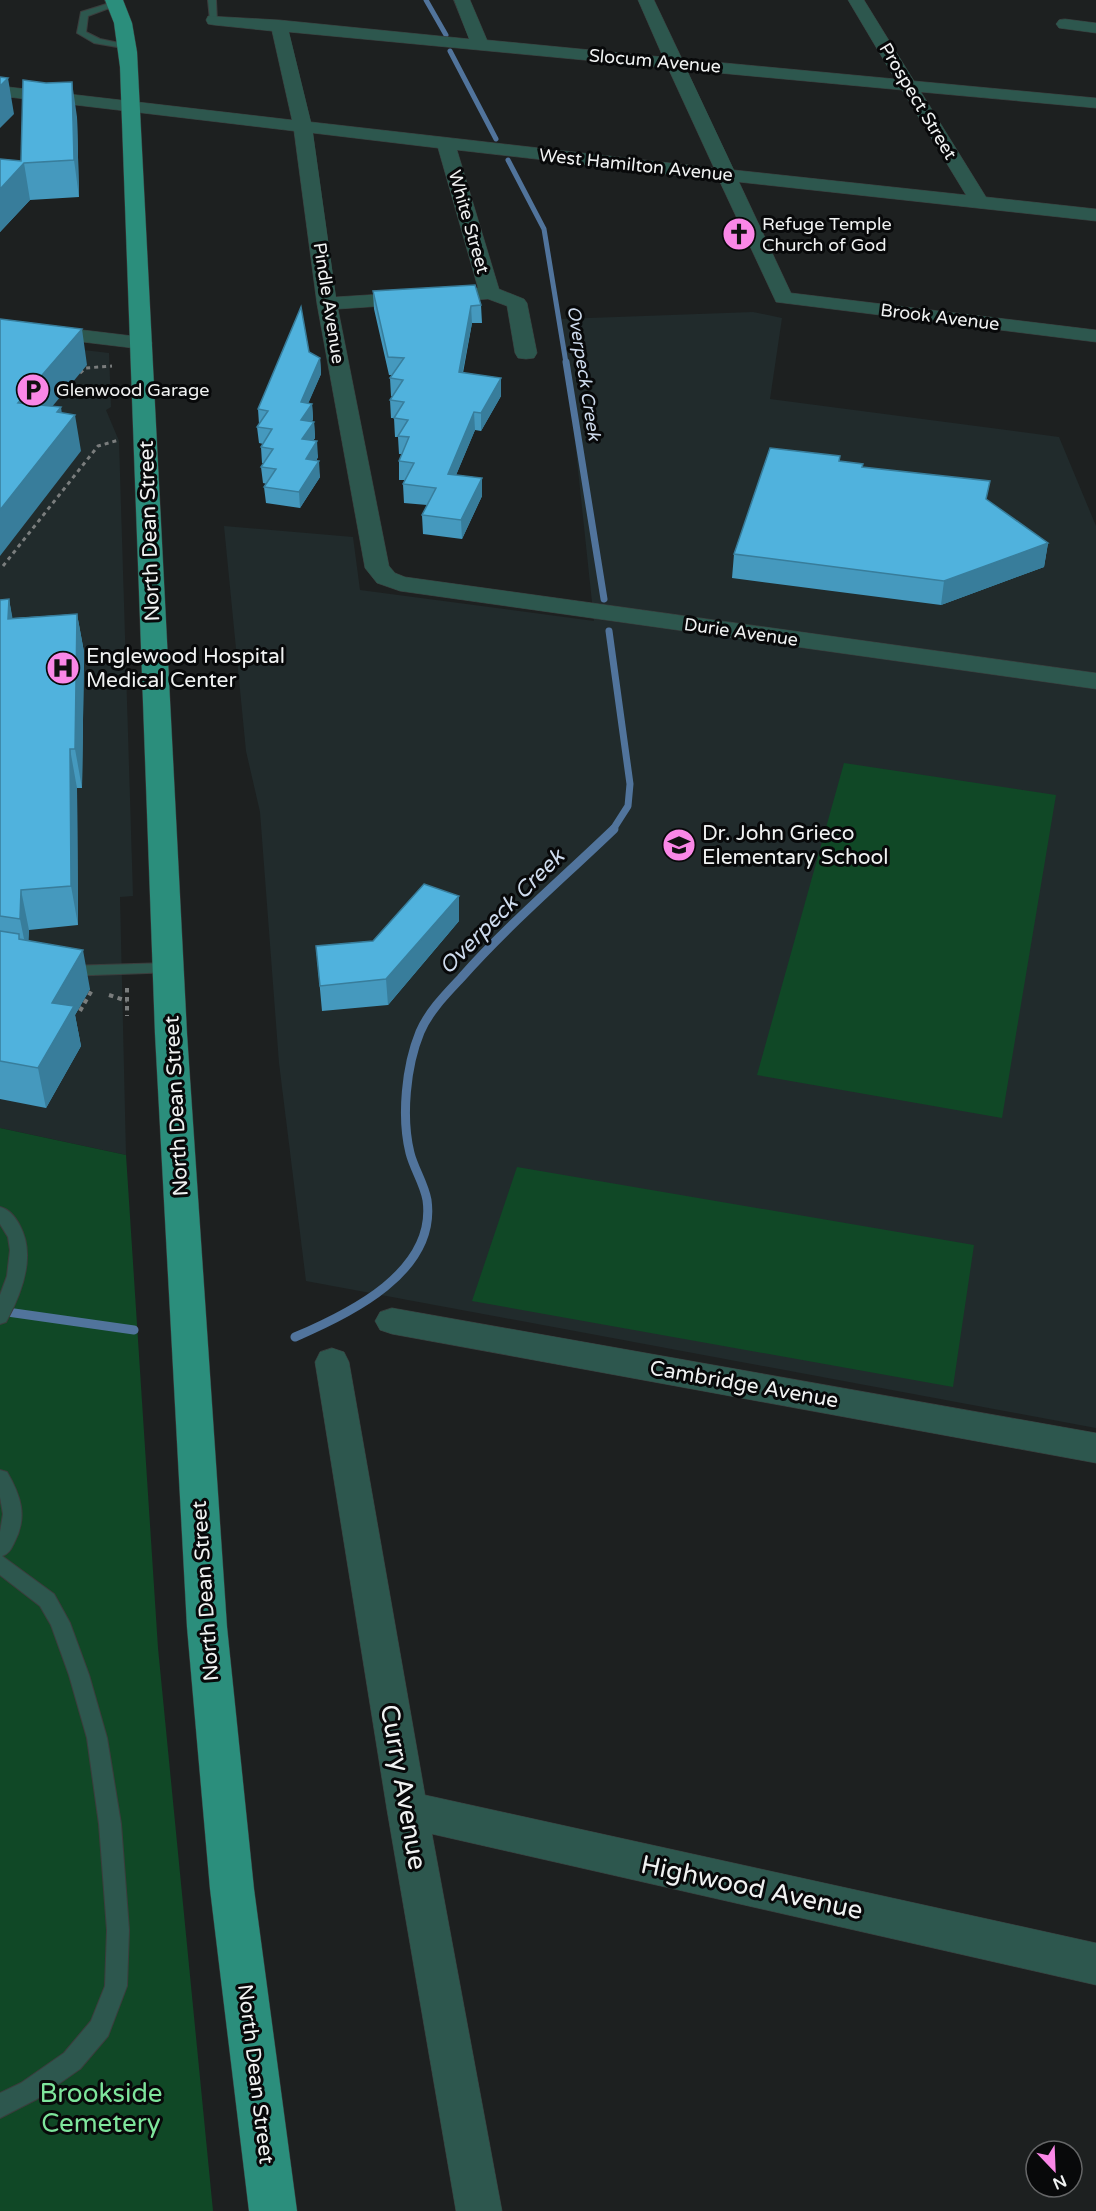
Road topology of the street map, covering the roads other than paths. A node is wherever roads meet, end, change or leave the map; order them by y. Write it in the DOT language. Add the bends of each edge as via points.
graph roads {
  1 [pos="212,0"];
  2 [pos="462,0"];
  3 [pos="646,0"];
  4 [pos="856,0"];
  5 [pos="115,2"];
  6 [pos="214,20"];
  7 [pos="1065,24"];
  8 [pos="279,26"];
  9 [pos="1096,28"];
  10 [pos="480,45"];
  11 [pos="126,47"];
  12 [pos="675,63"];
  13 [pos="910,86"];
  14 [pos="0,91"];
  15 [pos="1096,104"];
  16 [pos="131,108"];
  17 [pos="303,127"];
  18 [pos="446,143"];
  19 [pos="727,175"];
  20 [pos="980,203"];
  21 [pos="1096,215"];
  22 [pos="490,293"];
  23 [pos="327,303"];
  24 [pos="0,326"];
  25 [pos="1096,336"];
  26 [pos="141,343"];
  27 [pos="525,353"];
  28 [pos="386,578"];
  29 [pos="1096,681"];
  30 [pos="169,968"];
  31 [pos="47,969"];
  32 [pos="0,1213"];
  33 [pos="0,1317"];
  34 [pos="392,1321"];
  35 [pos="332,1362"];
  36 [pos="1096,1448"];
  37 [pos="0,1478"];
  38 [pos="0,1549"];
  39 [pos="0,1564"];
  40 [pos="407,1810"];
  41 [pos="1096,1964"];
  42 [pos="0,2106"];
  43 [pos="273,2211"];
  44 [pos="480,2211"];
  1 -- 6 [label="lane"];
  2 -- 10 [label="street"];
  3 -- 12 [label="street"];
  4 -- 13 [label="street, Prospect Street"];
  5 -- 11 [label="main road, North Dean Street" via="123,18"];
  5 -- 11 [label="lane" via="84,14 81,33"];
  6 -- 8 [label="street, Slocum Avenue"];
  7 -- 9 [label="street"];
  8 -- 10 [label="street, Slocum Avenue"];
  8 -- 17 [label="street, Pindle Avenue"];
  10 -- 12 [label="street, Slocum Avenue"];
  11 -- 16 [label="main road, North Dean Street"];
  12 -- 13 [label="street, Slocum Avenue"];
  12 -- 19 [label="street"];
  13 -- 15 [label="street, Slocum Avenue"];
  13 -- 20 [label="street, Prospect Street"];
  14 -- 16 [label="street, West Hamilton Avenue"];
  16 -- 17 [label="street, West Hamilton Avenue"];
  16 -- 26 [label="main road, North Dean Street"];
  17 -- 18 [label="street, West Hamilton Avenue"];
  17 -- 23 [label="street, Pindle Avenue"];
  18 -- 19 [label="street, West Hamilton Avenue"];
  18 -- 22 [label="street, White Street"];
  19 -- 20 [label="street, West Hamilton Avenue"];
  19 -- 25 [label="street, Brook Avenue" via="783,298"];
  20 -- 21 [label="street, West Hamilton Avenue"];
  22 -- 23 [label="street"];
  22 -- 27 [label="street, White Street" via="517,303"];
  23 -- 28 [label="street, Pindle Avenue" via="377,568"];
  24 -- 26 [label="street"];
  26 -- 30 [label="main road, North Dean Street"];
  28 -- 29 [label="street, Durie Avenue" via="400,584"];
  30 -- 31 [label="lane" via="104,972"];
  30 -- 43 [label="main road, North Dean Street" via="207,1627 232,1889"];
  32 -- 33 [label="lane" via="11,1222 18,1236 19,1259"];
  34 -- 36 [label="street, Cambridge Avenue"];
  35 -- 40 [label="street, Curry Avenue"];
  37 -- 38 [label="lane" via="11,1501 14,1520 9,1538"];
  39 -- 42 [label="lane" via="46,1600 60,1623 79,1675 102,1770 118,1930 116,1986 100,2028 72,2061"];
  40 -- 41 [label="street, Highwood Avenue"];
  40 -- 44 [label="street, Curry Avenue"];
}
